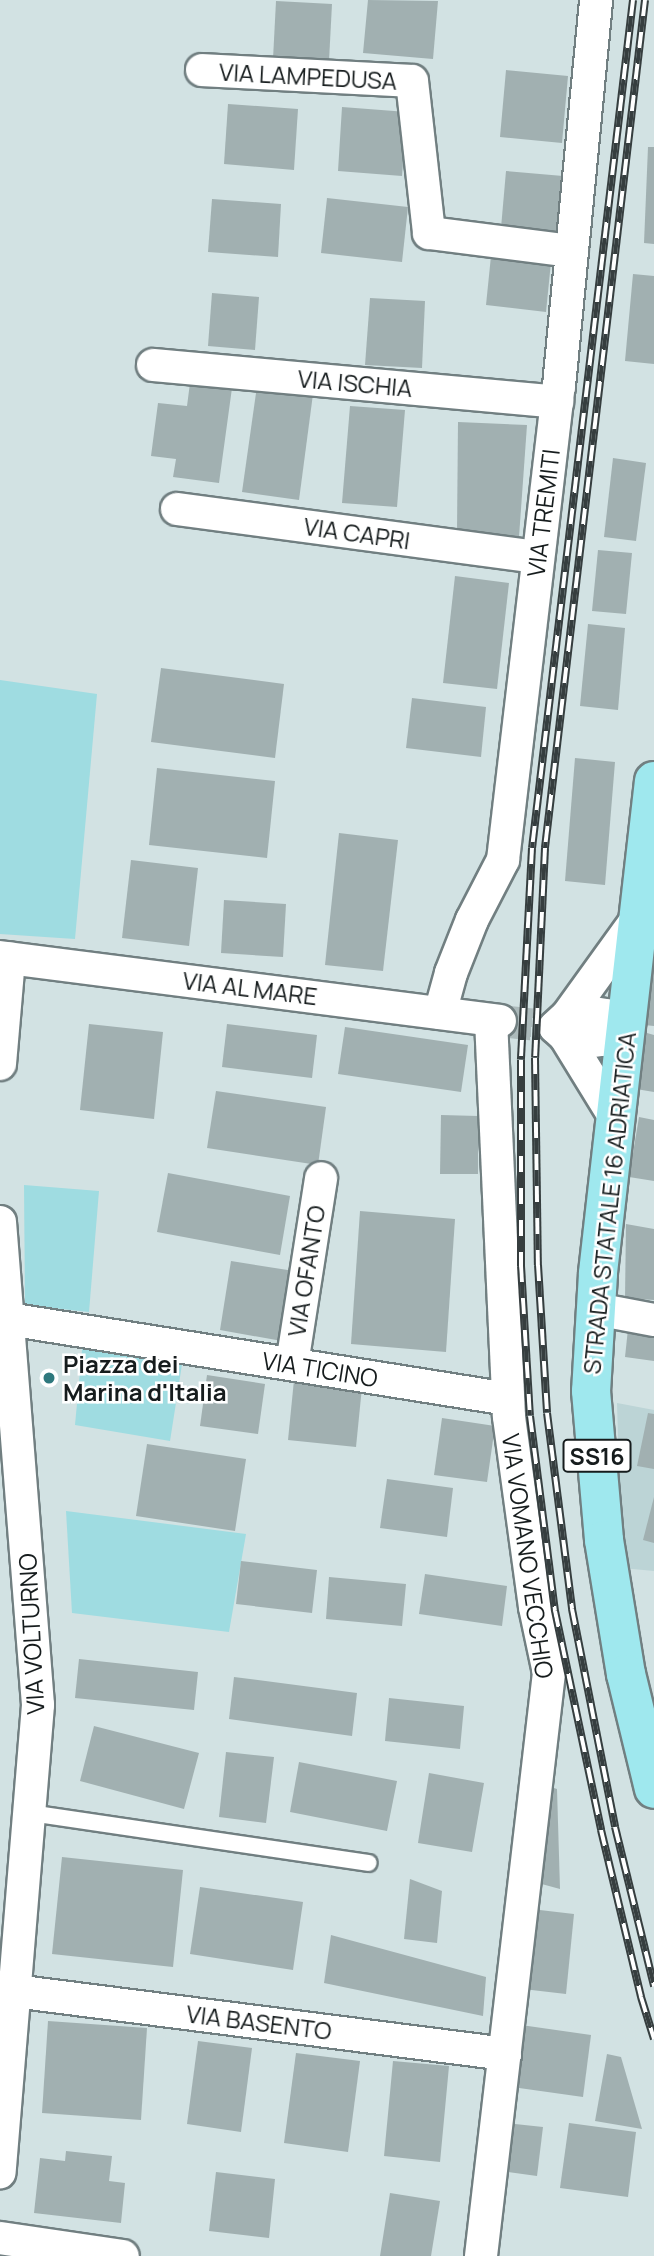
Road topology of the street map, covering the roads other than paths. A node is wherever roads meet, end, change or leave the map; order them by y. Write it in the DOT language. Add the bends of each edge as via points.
graph roads {
  1 [pos="596,0"];
  2 [pos="202,71"];
  3 [pos="572,251"];
  4 [pos="187,351"];
  5 [pos="153,365"];
  6 [pos="558,394"];
  7 [pos="177,509"];
  8 [pos="537,557"];
  9 [pos="654,781"];
  10 [pos="645,898"];
  11 [pos="5,957"];
  12 [pos="440,1013"];
  13 [pos="495,1020"];
  14 [pos="566,1026"];
  15 [pos="626,1028"];
  16 [pos="0,1064"];
  17 [pos="616,1119"];
  18 [pos="321,1178"];
  19 [pos="0,1222"];
  20 [pos="596,1309"];
  21 [pos="8,1319"];
  22 [pos="654,1320"];
  23 [pos="292,1364"];
  24 [pos="508,1399"];
  25 [pos="654,1789"];
  26 [pos="44,1815"];
  27 [pos="368,1863"];
  28 [pos="10,1974"];
  29 [pos="505,2054"];
  30 [pos="0,2172"];
  31 [pos="0,2238"];
  32 [pos="123,2256"];
  33 [pos="481,2256"];
  1 -- 3 [label="street, VIA TREMITI"];
  2 -- 3 [label="street, VIA LAMPEDUSA" via="412,81 429,233"];
  3 -- 6 [label="street, VIA TREMITI"];
  4 -- 6 [label="street"];
  5 -- 6 [label="street, VIA ISCHIA"];
  6 -- 8 [label="street, VIA TREMITI"];
  7 -- 8 [label="street, VIA CAPRI"];
  8 -- 12 [label="street, VIA TREMITI" via="503,860 472,920"];
  9 -- 10 [label="main road, STRADA STATALE 16 ADRIATICA / SS16"];
  10 -- 14 [label="street"];
  10 -- 15 [label="main road, STRADA STATALE 16 ADRIATICA / SS16"];
  11 -- 12 [label="street, VIA AL MARE"];
  11 -- 16 [label="street"];
  12 -- 13 [label="street, VIA AL MARE"];
  13 -- 24 [label="street, VIA VOMANO VECCHIO"];
  14 -- 15 [label="street" via="586,1012 606,1015"];
  14 -- 17 [label="street"];
  15 -- 17 [label="main road, STRADA STATALE 16 ADRIATICA / SS16"];
  17 -- 20 [label="main road, STRADA STATALE 16 ADRIATICA / SS16"];
  18 -- 23 [label="street, VIA OFANTO"];
  19 -- 21 [label="street, VIA VOLTURNO"];
  20 -- 22 [label="street"];
  20 -- 25 [label="main road, STRADA STATALE 16 ADRIATICA / SS16" via="591,1391 604,1540 626,1674"];
  21 -- 23 [label="street, VIA TICINO"];
  21 -- 28 [label="street, VIA VOLTURNO" via="38,1705"];
  23 -- 24 [label="street, VIA TICINO"];
  24 -- 29 [label="street, VIA VOMANO VECCHIO" via="535,1606 549,1673"];
  26 -- 27 [label="lane"];
  28 -- 29 [label="street, VIA BASENTO"];
  28 -- 30 [label="street, VIA VOLTURNO"];
  29 -- 33 [label="street, VIA VOMANO VECCHIO"];
  31 -- 32 [label="street"];
}
